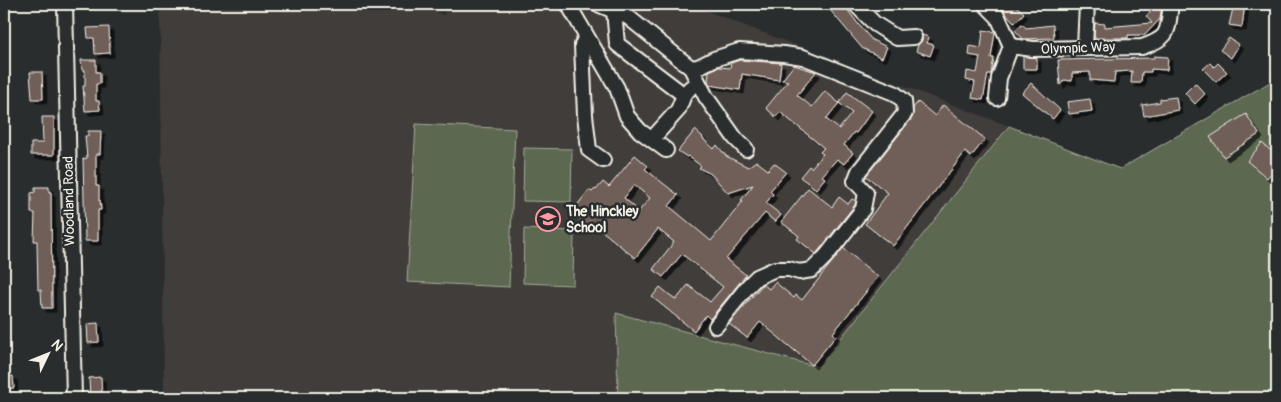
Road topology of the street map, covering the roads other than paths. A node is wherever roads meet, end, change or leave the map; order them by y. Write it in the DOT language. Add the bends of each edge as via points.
graph roads {
  1 [pos="65,4"];
  2 [pos="568,4"];
  3 [pos="598,4"];
  4 [pos="855,4"];
  5 [pos="985,4"];
  6 [pos="1087,4"];
  7 [pos="1171,4"];
  8 [pos="614,10"];
  9 [pos="586,36"];
  10 [pos="914,37"];
  11 [pos="1011,46"];
  12 [pos="1085,47"];
  13 [pos="694,74"];
  14 [pos="684,95"];
  15 [pos="997,98"];
  16 [pos="652,139"];
  17 [pos="746,149"];
  18 [pos="666,150"];
  19 [pos="603,160"];
  20 [pos="716,326"];
  21 [pos="74,398"];
  1 -- 21 [label="street, Woodland Road"];
  2 -- 9 [label="street"];
  3 -- 8 [label="street"];
  4 -- 10 [label="street" via="875,24 897,38"];
  5 -- 11 [label="street" via="998,17"];
  6 -- 12 [label="street"];
  7 -- 12 [label="street, Olympic Way" via="1168,30 1157,42 1142,47"];
  8 -- 13 [label="street" via="638,24"];
  8 -- 14 [label="street" via="617,44"];
  9 -- 16 [label="street" via="617,88 627,116"];
  9 -- 19 [label="street" via="582,45 589,150"];
  11 -- 12 [label="street, Olympic Way" via="1033,49"];
  11 -- 15 [label="street" via="999,78"];
  13 -- 14 [label="street"];
  13 -- 17 [label="street" via="706,97"];
  13 -- 20 [label="street" via="698,67 738,51 784,54 803,57 894,93 904,101 905,113 855,181 866,194 863,209 826,256 812,270 775,269 757,278"];
  14 -- 16 [label="street" via="678,110"];
  16 -- 18 [label="street"];
}
